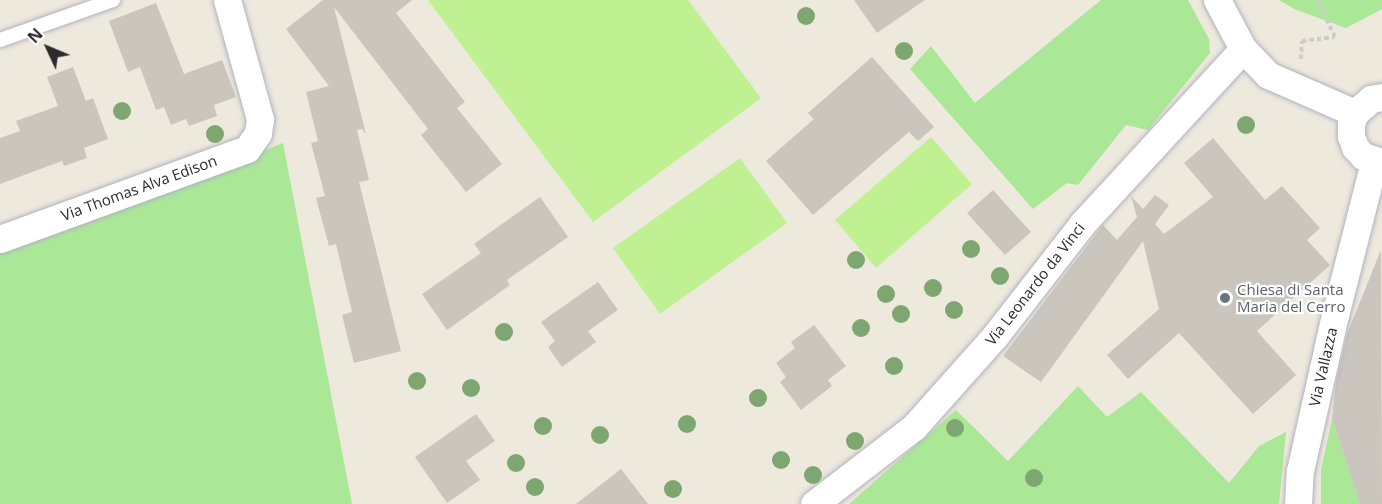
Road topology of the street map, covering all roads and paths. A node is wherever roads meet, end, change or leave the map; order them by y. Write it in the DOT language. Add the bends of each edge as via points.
graph roads {
  1 [pos="112,0"];
  2 [pos="227,0"];
  3 [pos="1217,0"];
  4 [pos="1317,0"];
  5 [pos="0,40"];
  6 [pos="1243,49"];
  7 [pos="1299,90"];
  8 [pos="1382,97"];
  9 [pos="1355,113"];
  10 [pos="1378,162"];
  11 [pos="0,239"];
  12 [pos="814,504"];
  13 [pos="1298,504"];
  1 -- 5 [label="lane"];
  2 -- 11 [label="street, Via Thomas Alva Edison" via="260,119 258,133 247,149"];
  3 -- 6 [label="street"];
  4 -- 7 [label="path" via="1335,37 1302,41"];
  6 -- 7 [label="street" via="1268,75"];
  6 -- 12 [label="street, Via Leonardo da Vinci" via="1089,215 996,336 914,427"];
  7 -- 9 [label="street"];
  8 -- 9 [label="street" via="1371,99"];
  9 -- 10 [label="street" via="1351,130 1355,147 1363,156"];
  10 -- 13 [label="street, Via Vallazza" via="1335,315 1302,459"];
}
